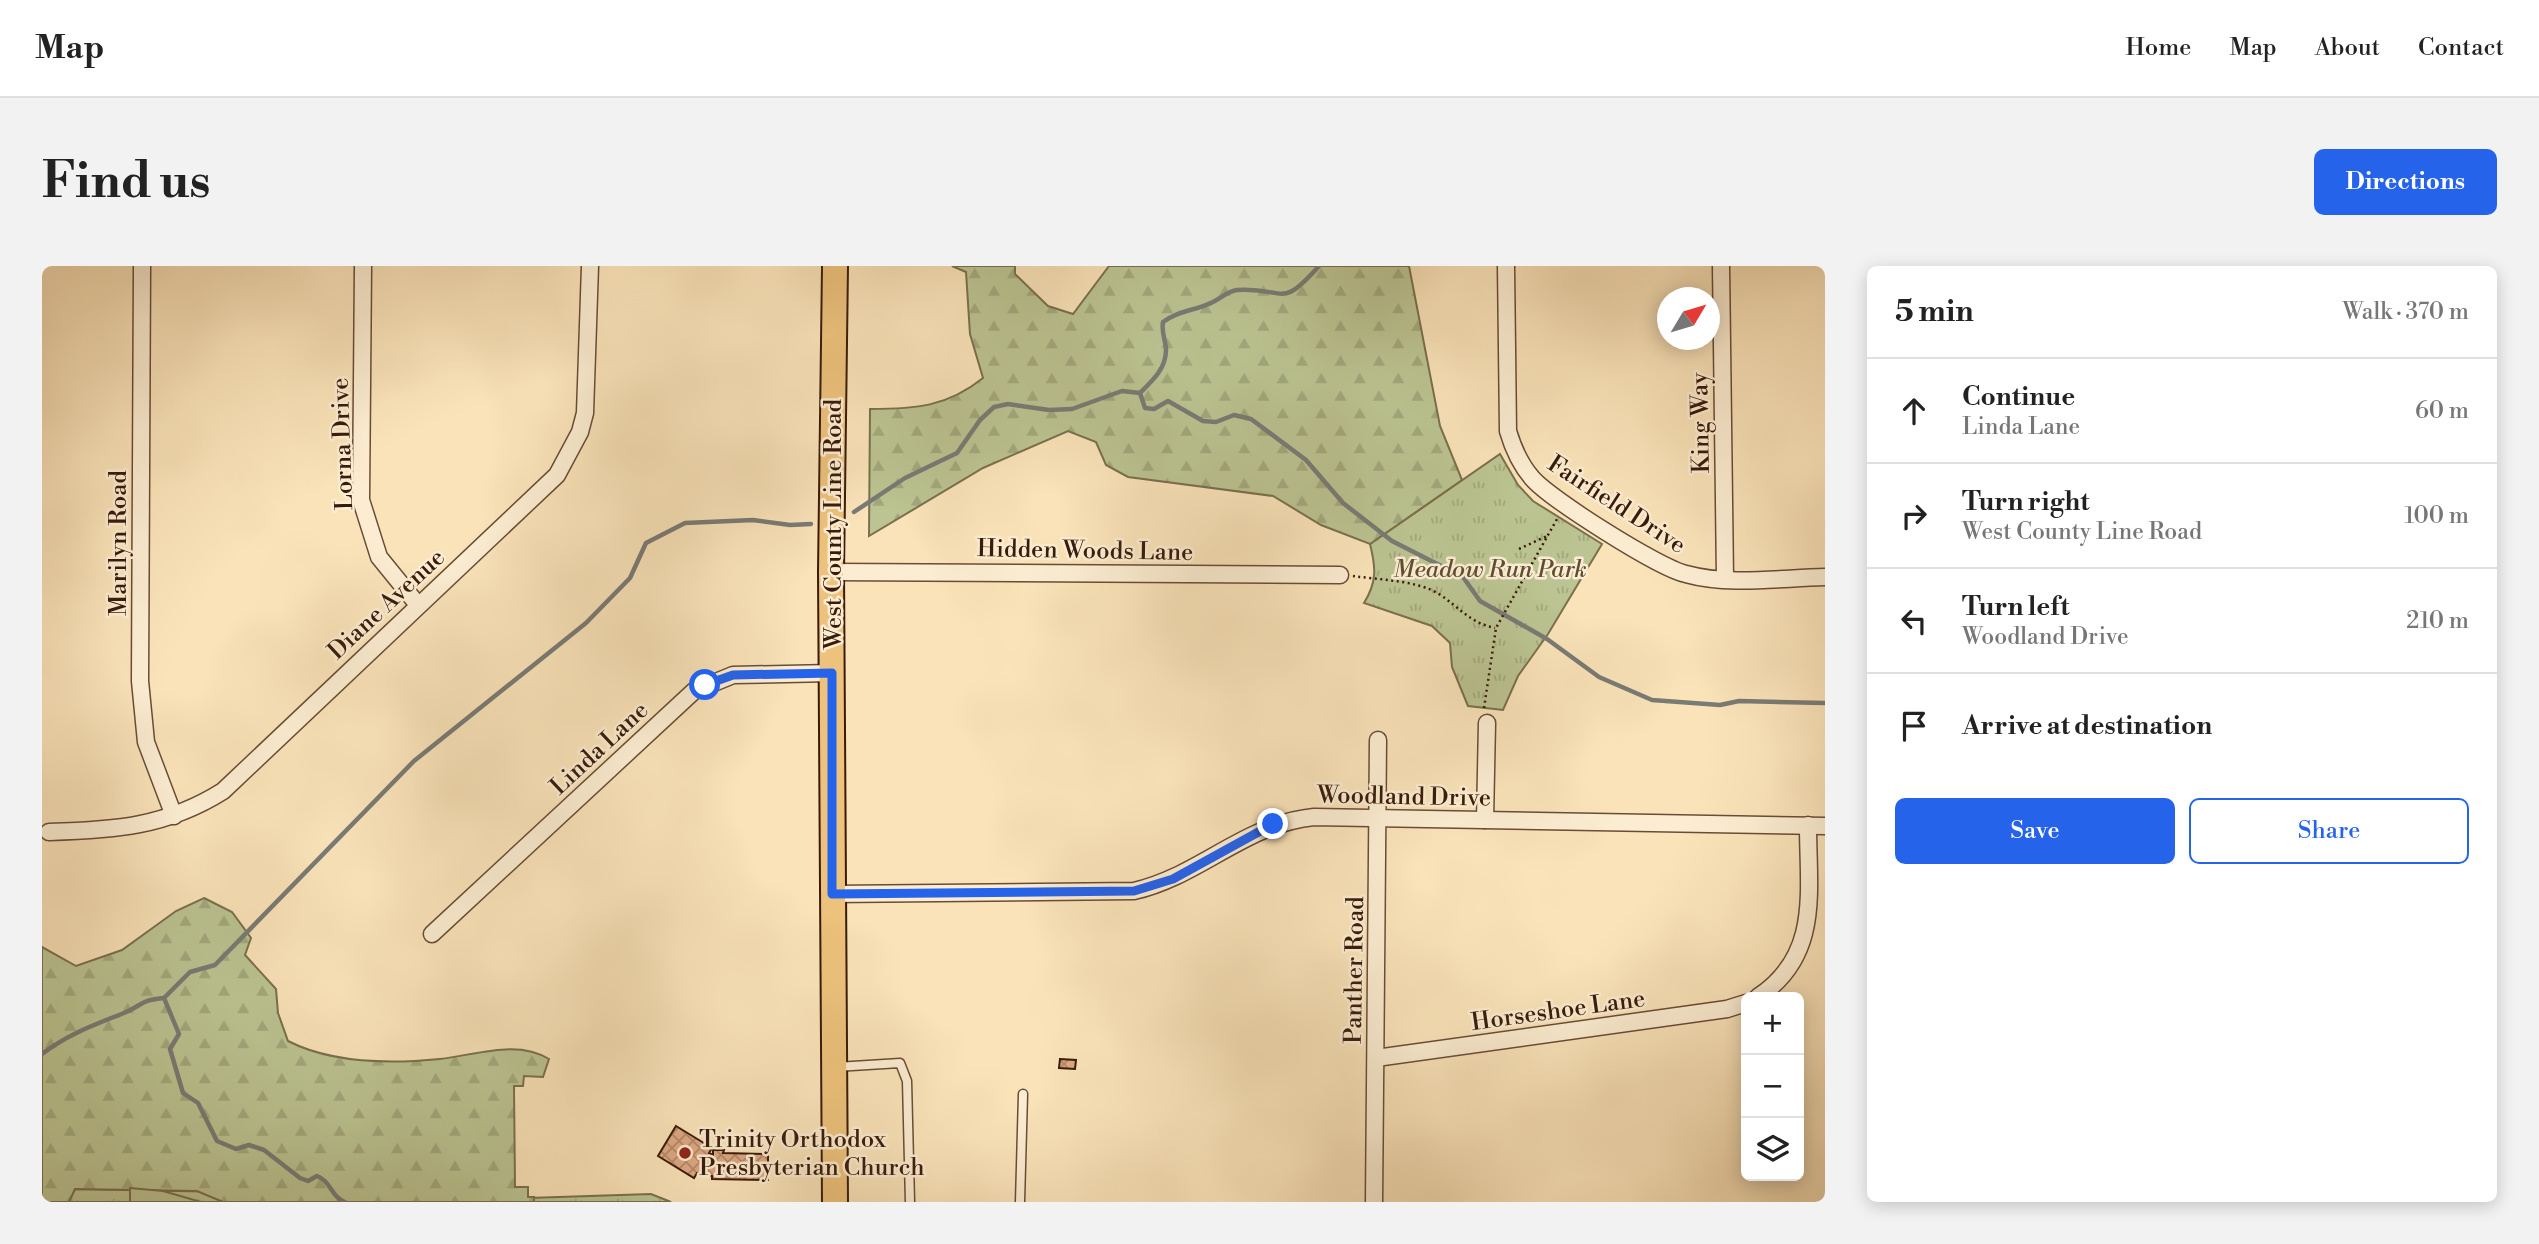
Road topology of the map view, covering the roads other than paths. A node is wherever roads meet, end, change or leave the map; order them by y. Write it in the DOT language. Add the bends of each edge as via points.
graph roads {
  1 [pos="142,266"];
  2 [pos="363,266"];
  3 [pos="590,266"];
  4 [pos="835,266"];
  5 [pos="1506,266"];
  6 [pos="1721,266"];
  7 [pos="831,572"];
  8 [pos="1340,575"];
  9 [pos="1825,577"];
  10 [pos="1725,579"];
  11 [pos="418,605"];
  12 [pos="832,673"];
  13 [pos="1487,723"];
  14 [pos="1378,740"];
  15 [pos="174,816"];
  16 [pos="1379,818"];
  17 [pos="1485,820"];
  18 [pos="1808,825"];
  19 [pos="1825,825"];
  20 [pos="49,832"];
  21 [pos="832,894"];
  22 [pos="432,933"];
  23 [pos="1765,992"];
  24 [pos="1741,1005"];
  25 [pos="1376,1058"];
  26 [pos="834,1067"];
  27 [pos="1023,1094"];
  28 [pos="835,1202"];
  29 [pos="909,1202"];
  30 [pos="1020,1202"];
  31 [pos="1374,1202"];
  1 -- 15 [label="street, Marilyn Road" via="140,681 146,741"];
  2 -- 11 [label="street, Lorna Drive" via="361,500 379,557"];
  3 -- 11 [label="street, Diane Avenue" via="585,413 570,454 556,475"];
  4 -- 7 [label="main road, West County Line Road"];
  5 -- 10 [label="street, Fairfield Drive" via="1508,431 1525,470 1544,490 1669,568"];
  6 -- 10 [label="street, King Way"];
  7 -- 8 [label="street, Hidden Woods Lane"];
  7 -- 12 [label="main road, West County Line Road"];
  9 -- 10 [label="street, Fairfield Drive"];
  11 -- 15 [label="street, Diane Avenue" via="223,791"];
  12 -- 21 [label="main road, West County Line Road"];
  12 -- 22 [label="street, Linda Lane" via="733,675 694,691"];
  13 -- 17 [label="street"];
  14 -- 16 [label="street, Panther Road"];
  15 -- 20 [label="street, Diane Avenue" via="137,827"];
  16 -- 17 [label="street, Woodland Drive"];
  16 -- 21 [label="street, Woodland Drive" via="1314,817 1273,824 1173,879 1134,891"];
  16 -- 25 [label="street, Panther Road"];
  17 -- 18 [label="street, Woodland Drive"];
  18 -- 19 [label="street, Woodland Drive"];
  18 -- 23 [label="street" via="1807,926 1802,946 1780,981"];
  21 -- 26 [label="main road, West County Line Road"];
  24 -- 25 [label="street, Horseshoe Lane"];
  25 -- 31 [label="street, Panther Road"];
  26 -- 28 [label="main road, West County Line Road"];
  26 -- 29 [label="lane" via="900,1063 907,1081"];
  27 -- 30 [label="lane"];
}
